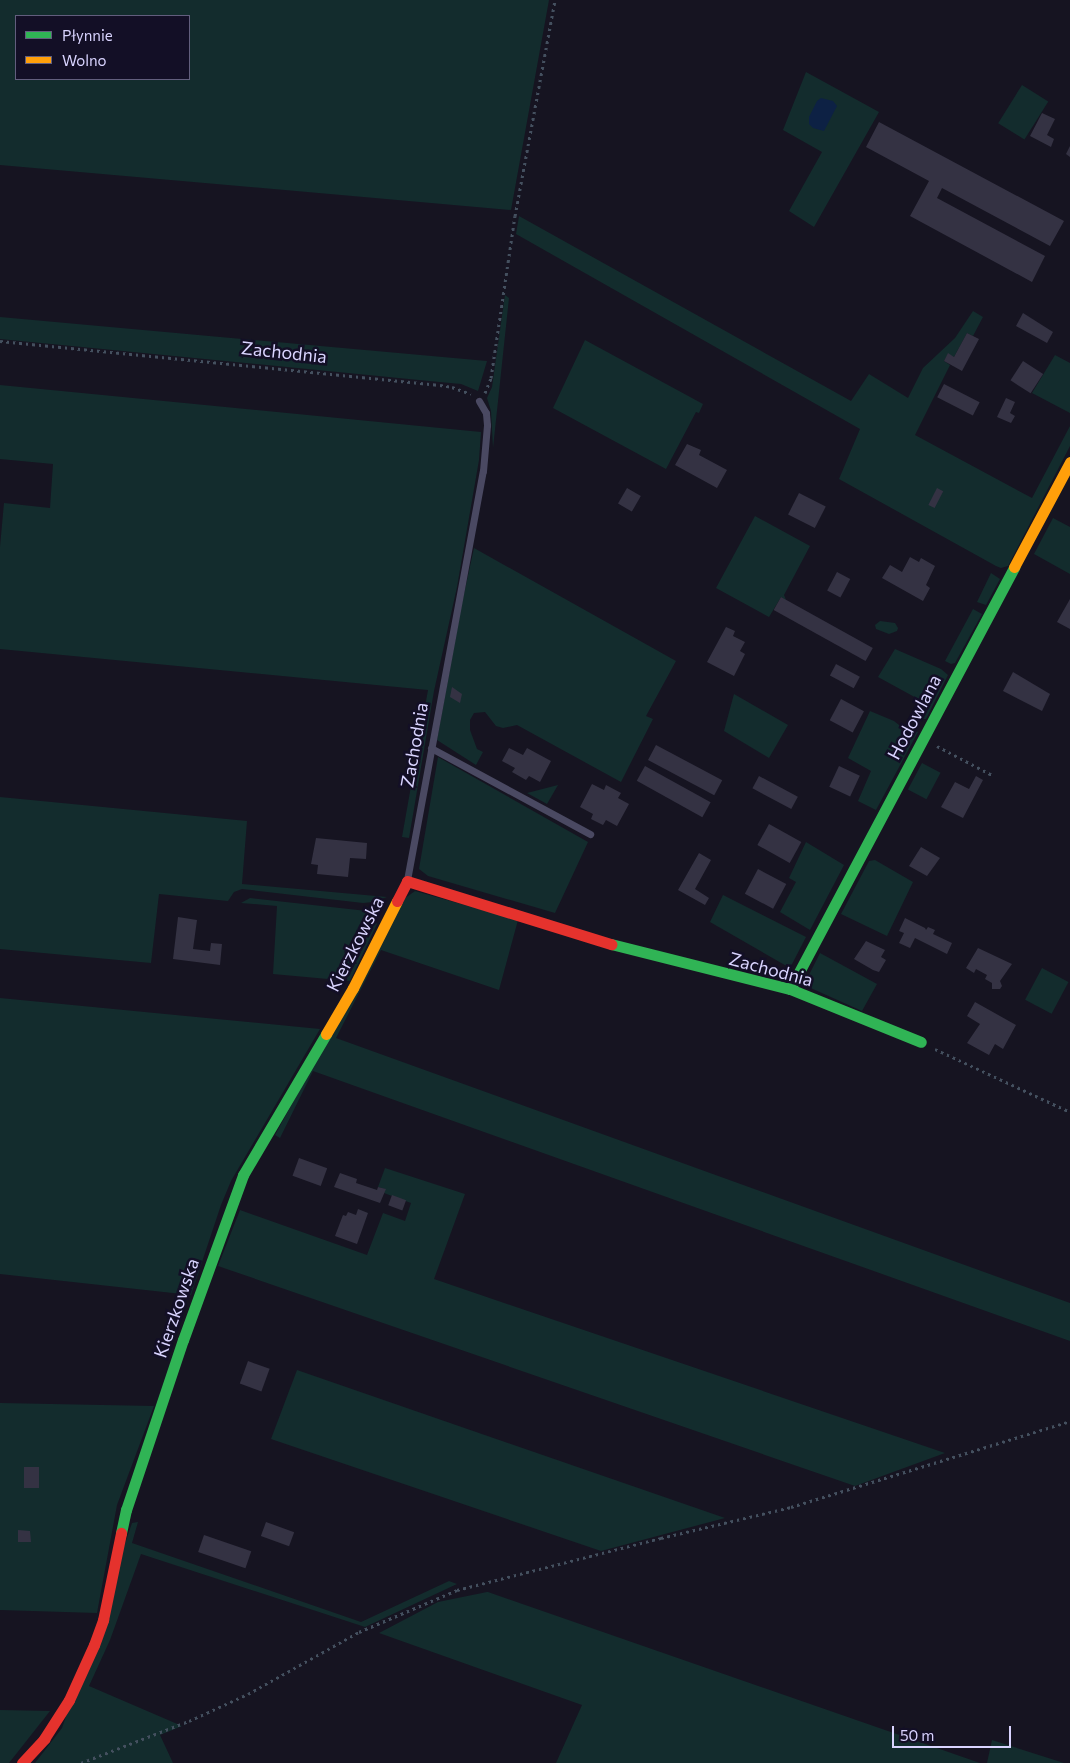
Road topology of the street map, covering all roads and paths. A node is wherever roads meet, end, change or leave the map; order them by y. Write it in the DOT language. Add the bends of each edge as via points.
graph roads {
  1 [pos="555,0"];
  2 [pos="0,341"];
  3 [pos="479,401"];
  4 [pos="1070,462"];
  5 [pos="922,738"];
  6 [pos="431,748"];
  7 [pos="992,775"];
  8 [pos="590,834"];
  9 [pos="407,881"];
  10 [pos="790,989"];
  11 [pos="921,1042"];
  12 [pos="1070,1112"];
  13 [pos="1070,1421"];
  14 [pos="22,1763"];
  15 [pos="81,1763"];
  1 -- 3 [label="path" via="515,216 491,378"];
  2 -- 3 [label="path, Zachodnia" via="446,386 465,391"];
  3 -- 6 [label="lane, Zachodnia" via="486,413 482,471"];
  4 -- 5 [label="street, Hodowlana"];
  5 -- 7 [label="path"];
  5 -- 10 [label="street, Hodowlana"];
  6 -- 8 [label="lane"];
  6 -- 9 [label="lane, Zachodnia"];
  9 -- 10 [label="street, Zachodnia" via="632,951"];
  9 -- 14 [label="street, Kierzkowska" via="354,988 244,1174 126,1510 103,1620 94,1645 69,1700 44,1739"];
  10 -- 11 [label="street, Zachodnia"];
  11 -- 12 [label="path"];
  13 -- 15 [label="path" via="791,1507 457,1590 360,1632 248,1694"];
}
